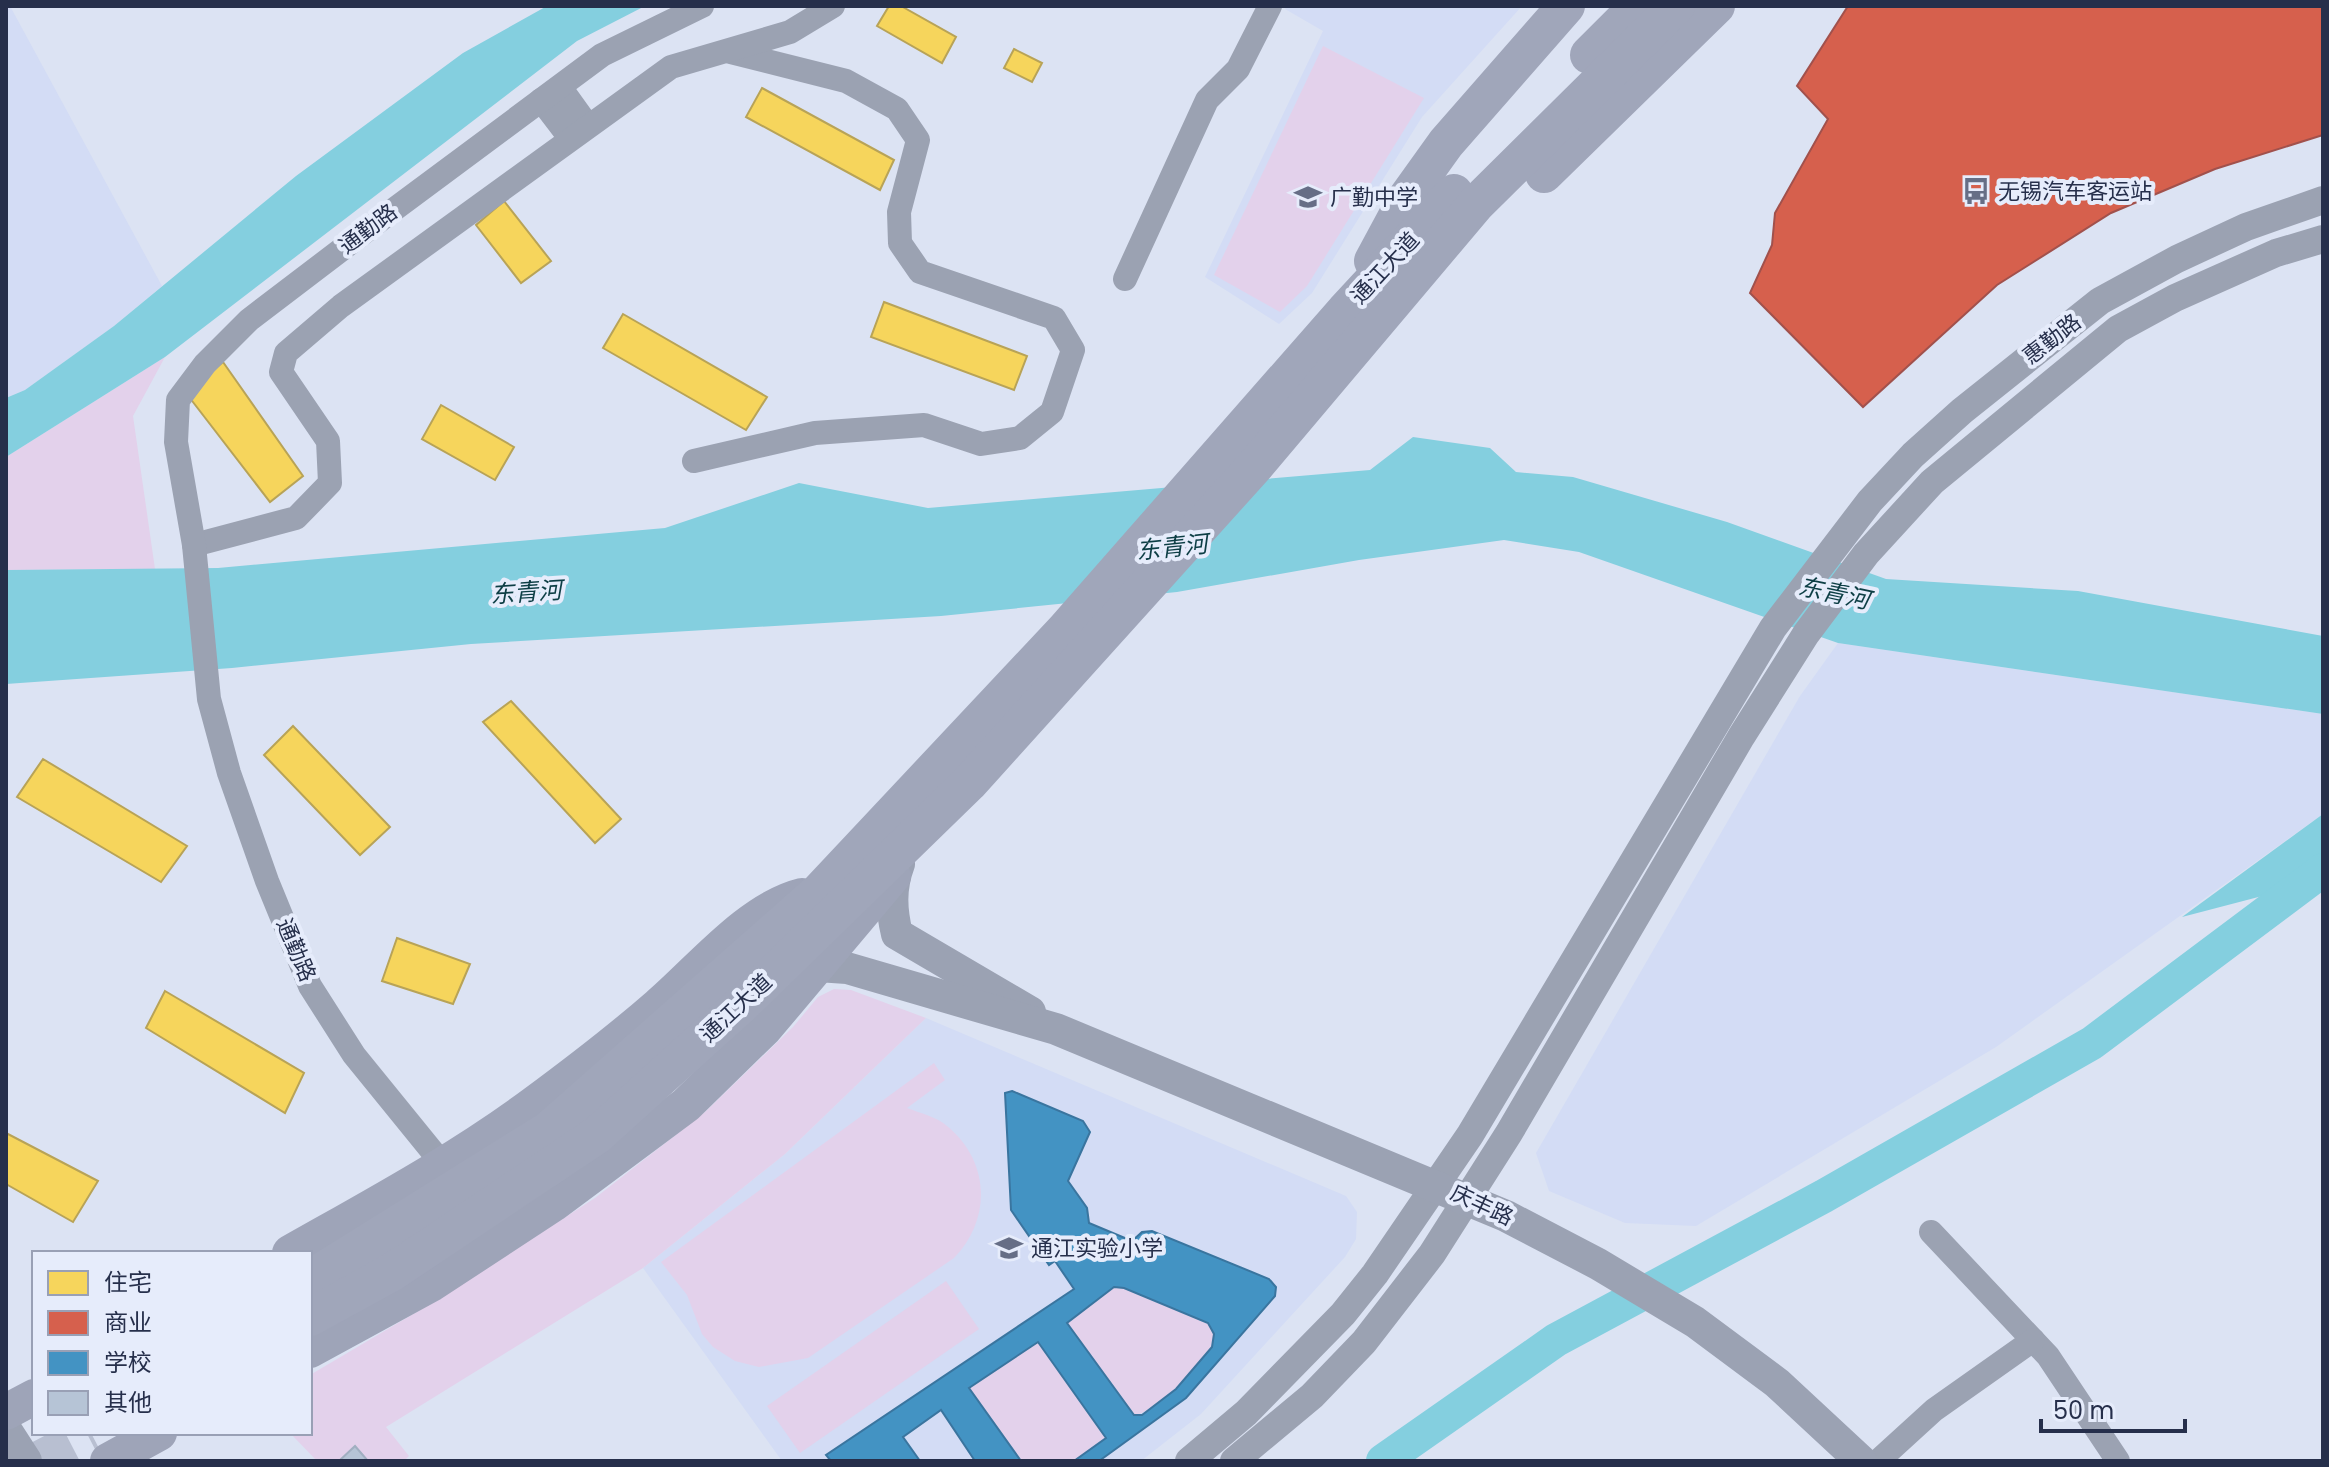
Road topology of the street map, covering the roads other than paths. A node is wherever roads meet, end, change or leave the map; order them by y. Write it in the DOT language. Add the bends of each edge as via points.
graph roads {
  1 [pos="702,6"];
  2 [pos="833,6"];
  3 [pos="1270,6"];
  4 [pos="1566,6"];
  5 [pos="1638,6"];
  6 [pos="1676,6"];
  7 [pos="1716,6"];
  8 [pos="731,52"];
  9 [pos="551,94"];
  10 [pos="579,132"];
  11 [pos="2323,200"];
  12 [pos="2323,239"];
  13 [pos="1125,279"];
  14 [pos="1396,300"];
  15 [pos="1345,311"];
  16 [pos="694,461"];
  17 [pos="194,545"];
  18 [pos="901,859"];
  19 [pos="819,892"];
  20 [pos="818,966"];
  21 [pos="758,989"];
  22 [pos="1056,1029"];
  23 [pos="445,1167"];
  24 [pos="1437,1185"];
  25 [pos="1468,1198"];
  26 [pos="1931,1232"];
  27 [pos="294,1251"];
  28 [pos="312,1278"];
  29 [pos="312,1316"];
  30 [pos="2033,1340"];
  31 [pos="312,1349"];
  32 [pos="32,1398"];
  33 [pos="6,1412"];
  34 [pos="6,1430"];
  35 [pos="155,1435"];
  36 [pos="26,1461"];
  37 [pos="108,1461"];
  38 [pos="1189,1461"];
  39 [pos="1234,1461"];
  40 [pos="1861,1461"];
  41 [pos="1878,1461"];
  42 [pos="2118,1461"];
  1 -- 9 [label="street, 通勤路" via="602,55"];
  2 -- 8 [label="street" via="790,32"];
  3 -- 13 [label="street" via="1238,69 1207,100"];
  4 -- 15 [label="highway" via="1438,154 1408,196"];
  5 -- 15 [label="highway, 通江大道"];
  6 -- 14 [label="highway, 通江大道" via="1476,204"];
  7 -- 14 [label="highway" via="1481,235"];
  8 -- 10 [label="street" via="671,67"];
  8 -- 16 [label="street" via="846,81 897,109 918,140 899,212 900,243 920,272 1054,318 1073,350 1052,412 1020,438 981,444 924,425 815,433"];
  9 -- 10 [label="street"];
  9 -- 17 [label="street, 通勤路" via="249,320 205,364 178,400 176,442"];
  10 -- 17 [label="street" via="341,306 286,353 281,372 328,441 330,483 296,518"];
  11 -- 24 [label="street, 惠勤路" via="2246,227 2100,301 1913,455 1830,549 1773,628"];
  12 -- 25 [label="street, 惠勤路" via="2276,253 2118,329 1932,482 1866,554 1806,634"];
  14 -- 18 [label="highway, 通江大道" via="1108,633"];
  15 -- 19 [label="highway, 通江大道" via="1065,630"];
  17 -- 23 [label="street, 通勤路" via="209,699 257,854 310,986 354,1055"];
  18 -- 20 [label="main road"];
  18 -- 21 [label="highway, 通江大道"];
  18 -- 22 [label="main road" via="892,914 897,934"];
  19 -- 23 [label="main road" via="791,899 737,933 657,1007"];
  19 -- 28 [label="highway, 通江大道" via="549,1130"];
  20 -- 21 [label="main road"];
  20 -- 22 [label="main road" via="878,976"];
  20 -- 31 [label="main road" via="765,1028 686,1105 553,1204 431,1284"];
  21 -- 29 [label="highway, 通江大道" via="597,1135 392,1272"];
  22 -- 24 [label="main road, 庆丰路"];
  23 -- 27 [label="main road"];
  24 -- 25 [label="main road, 庆丰路"];
  24 -- 38 [label="street, 惠勤路" via="1343,1314 1246,1413"];
  25 -- 39 [label="street, 惠勤路" via="1364,1342 1312,1396"];
  25 -- 40 [label="main road, 庆丰路" via="1598,1264 1695,1322 1777,1383"];
  26 -- 30 [label="street"];
  30 -- 41 [label="street" via="1934,1410"];
  30 -- 42 [label="street"];
  32 -- 33 [label="main road"];
  34 -- 36 [label="main road"];
  35 -- 37 [label="main road"];
}
